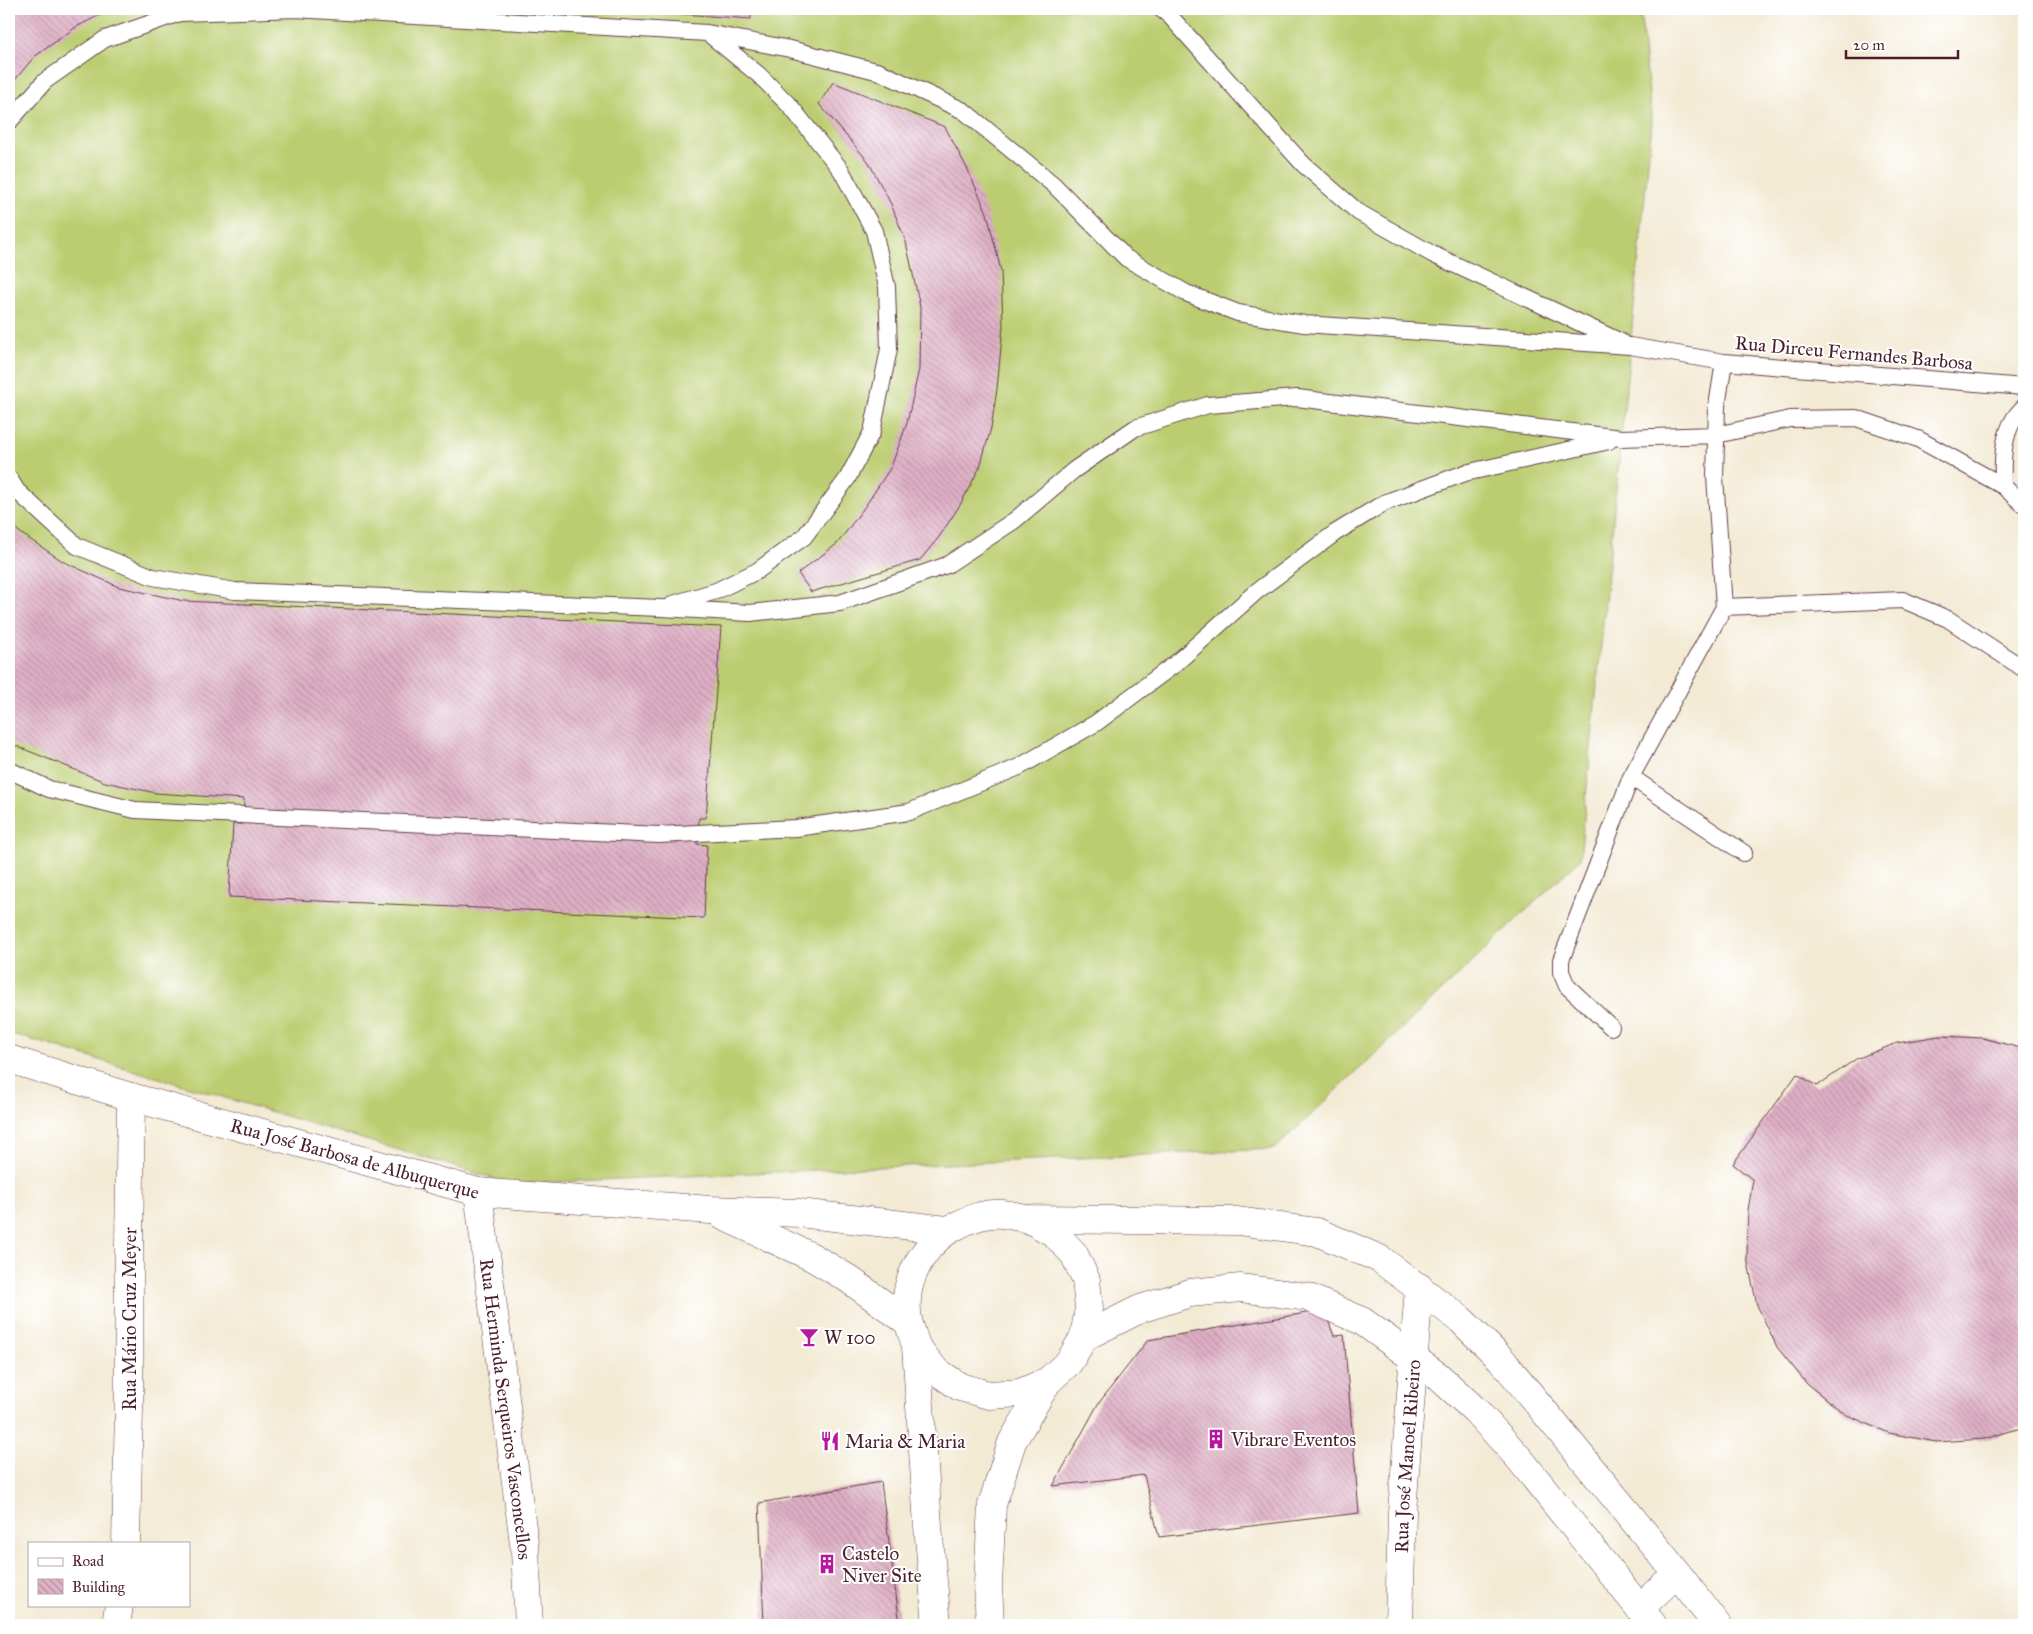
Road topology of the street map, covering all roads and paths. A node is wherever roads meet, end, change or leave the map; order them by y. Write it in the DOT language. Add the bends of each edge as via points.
graph roads {
  1 [pos="1160,9"];
  2 [pos="707,33"];
  3 [pos="9,122"];
  4 [pos="1630,346"];
  5 [pos="1724,362"];
  6 [pos="2024,387"];
  7 [pos="2024,407"];
  8 [pos="1716,435"];
  9 [pos="1621,438"];
  10 [pos="9,478"];
  11 [pos="2003,486"];
  12 [pos="2024,505"];
  13 [pos="1724,607"];
  14 [pos="661,608"];
  15 [pos="2024,669"];
  16 [pos="9,770"];
  17 [pos="1631,777"];
  18 [pos="1744,853"];
  19 [pos="1611,1027"];
  20 [pos="9,1059"];
  21 [pos="131,1097"];
  22 [pos="478,1192"];
  23 [pos="710,1210"];
  24 [pos="1029,1219"];
  25 [pos="948,1230"];
  26 [pos="1419,1287"];
  27 [pos="912,1334"];
  28 [pos="1084,1337"];
  29 [pos="1413,1358"];
  30 [pos="1048,1381"];
  31 [pos="126,1542"];
  32 [pos="1677,1573"];
  33 [pos="119,1606"];
  34 [pos="1646,1617"];
  35 [pos="116,1625"];
  36 [pos="529,1625"];
  37 [pos="937,1625"];
  38 [pos="990,1625"];
  39 [pos="1399,1625"];
  40 [pos="1717,1625"];
  1 -- 4 [label="lane" via="1169,15 1303,164 1358,212 1432,254"];
  2 -- 3 [label="lane" via="296,9 180,13 105,39 44,81"];
  2 -- 4 [label="lane" via="880,72 964,111 1054,185 1126,258 1186,293 1238,313 1304,324"];
  2 -- 14 [label="lane" via="759,75 791,107 841,170 874,231 887,287 889,349 872,432 847,479 804,538 757,571 716,591"];
  4 -- 5 [label="lane"];
  5 -- 6 [label="lane, Rua Dirceu Fernandes Barbosa"];
  5 -- 8 [label="lane, Rua Dirceu Fernandes Barbosa"];
  7 -- 11 [label="lane" via="2008,432 2002,458"];
  8 -- 9 [label="lane"];
  8 -- 11 [label="lane" via="1790,419 1856,418 1918,439"];
  8 -- 13 [label="lane, Rua Dirceu Fernandes Barbosa" via="1715,477"];
  9 -- 14 [label="lane" via="1297,398 1208,406 1134,428 1074,470 1015,520 947,565 840,603 750,613"];
  9 -- 16 [label="lane" via="1465,473 1384,503 1335,533 1257,591 1175,664 1096,723 1019,767 908,812 796,828 659,835 135,810 48,789"];
  10 -- 14 [label="lane" via="17,491 77,546 153,577 235,591"];
  11 -- 12 [label="lane"];
  13 -- 15 [label="lane" via="1903,600 1948,619"];
  13 -- 17 [label="lane"];
  17 -- 18 [label="lane"];
  17 -- 19 [label="lane" via="1561,960 1560,972 1567,986"];
  20 -- 21 [label="street, Rua José Barbosa de Albuquerque"];
  21 -- 22 [label="street, Rua José Barbosa de Albuquerque"];
  21 -- 31 [label="street, Rua Mário Cruz Meyer"];
  22 -- 23 [label="street, Rua José Barbosa de Albuquerque"];
  22 -- 36 [label="street, Rua Herminda Serqueiros Vasconcellos" via="525,1551"];
  23 -- 25 [label="street, Rua José Barbosa de Albuquerque" via="798,1213"];
  23 -- 27 [label="street, Rua José Barbosa de Albuquerque" via="812,1257 847,1278"];
  24 -- 25 [label="street" via="1001,1214 973,1217"];
  24 -- 26 [label="street" via="1238,1221 1317,1232 1380,1259"];
  24 -- 28 [label="street" via="1054,1233 1074,1254 1086,1280 1089,1308"];
  25 -- 27 [label="street" via="926,1249 912,1274 908,1298"];
  26 -- 29 [label="street, Rua José Manoel Ribeiro"];
  26 -- 32 [label="street" via="1460,1319 1501,1359"];
  27 -- 30 [label="street, Rua José Barbosa de Albuquerque" via="935,1370 960,1387 989,1395 1020,1393"];
  27 -- 37 [label="street"];
  28 -- 29 [label="street" via="1140,1309 1190,1293 1241,1288 1307,1297 1362,1321"];
  28 -- 30 [label="street" via="1070,1362"];
  29 -- 34 [label="street" via="1475,1410 1518,1457"];
  29 -- 39 [label="street, Rua José Manoel Ribeiro" via="1402,1512"];
  30 -- 38 [label="street" via="1012,1442 992,1504 988,1584"];
  32 -- 34 [label="street"];
  32 -- 40 [label="street"];
  33 -- 35 [label="street"];
}
